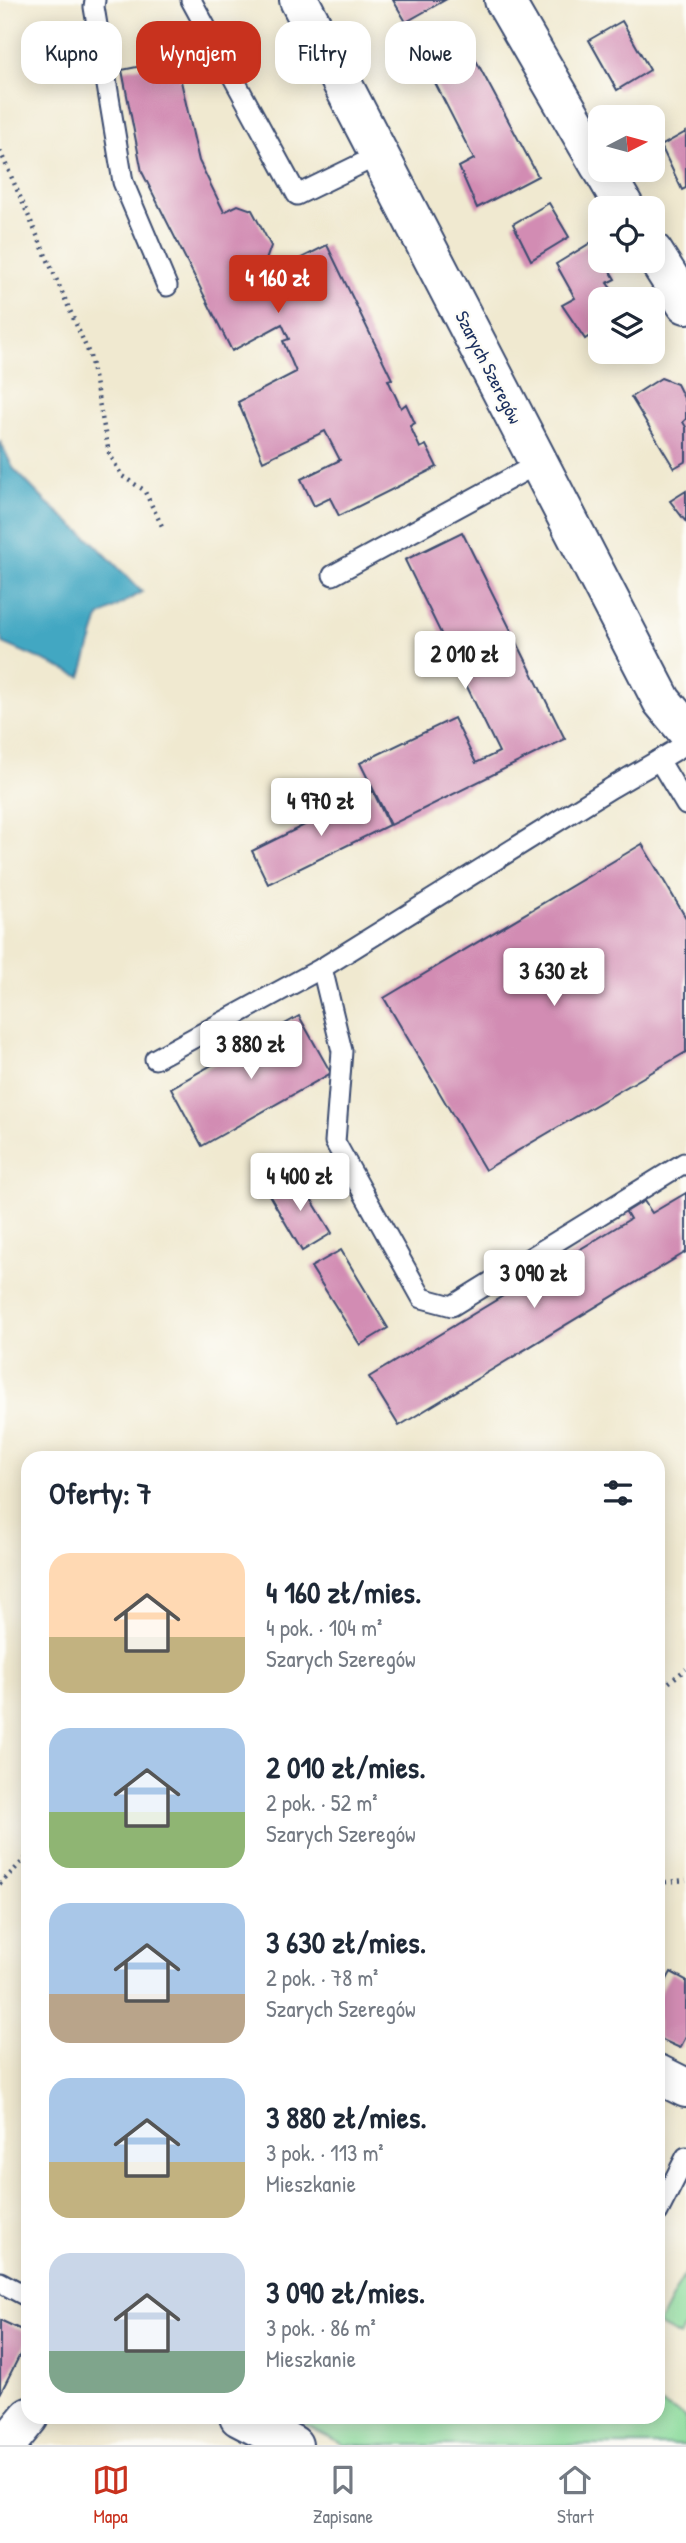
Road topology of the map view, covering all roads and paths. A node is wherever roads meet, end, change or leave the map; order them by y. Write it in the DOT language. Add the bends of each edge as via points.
graph roads {
  1 [pos="95,0"];
  2 [pos="191,0"];
  3 [pos="299,0"];
  4 [pos="504,0"];
  5 [pos="588,145"];
  6 [pos="0,151"];
  7 [pos="379,155"];
  8 [pos="665,272"];
  9 [pos="167,286"];
  10 [pos="686,304"];
  11 [pos="539,463"];
  12 [pos="162,526"];
  13 [pos="333,575"];
  14 [pos="686,730"];
  15 [pos="686,744"];
  16 [pos="659,760"];
  17 [pos="686,805"];
  18 [pos="322,968"];
  19 [pos="155,1059"];
  20 [pos="686,1165"];
  21 [pos="686,1669"];
  22 [pos="665,1686"];
  23 [pos="21,1863"];
  24 [pos="686,1880"];
  25 [pos="665,1882"];
  26 [pos="0,1884"];
  27 [pos="665,2078"];
  28 [pos="686,2088"];
  29 [pos="686,2157"];
  30 [pos="665,2198"];
  31 [pos="0,2282"];
  32 [pos="21,2294"];
  33 [pos="23,2424"];
  34 [pos="252,2424"];
  35 [pos="6,2445"];
  36 [pos="293,2445"];
  1 -- 9 [label="lane" via="122,182"];
  2 -- 7 [label="lane" via="297,195"];
  3 -- 7 [label="street, Szarych Szeregów"];
  4 -- 5 [label="street"];
  6 -- 12 [label="path" via="90,355 109,453 121,477 144,490"];
  7 -- 11 [label="street, Szarych Szeregów"];
  8 -- 10 [label="street"];
  11 -- 13 [label="lane"];
  11 -- 14 [label="street, Szarych Szeregów" via="662,701"];
  15 -- 16 [label="lane"];
  16 -- 17 [label="lane"];
  16 -- 18 [label="lane"];
  18 -- 19 [label="lane"];
  18 -- 20 [label="lane" via="342,1051 335,1142 422,1298 452,1306"];
  21 -- 22 [label="path"];
  23 -- 26 [label="path"];
  24 -- 25 [label="path"];
  27 -- 28 [label="street"];
  29 -- 30 [label="lane"];
  31 -- 32 [label="lane"];
  33 -- 35 [label="street"];
  34 -- 36 [label="street"];
}
